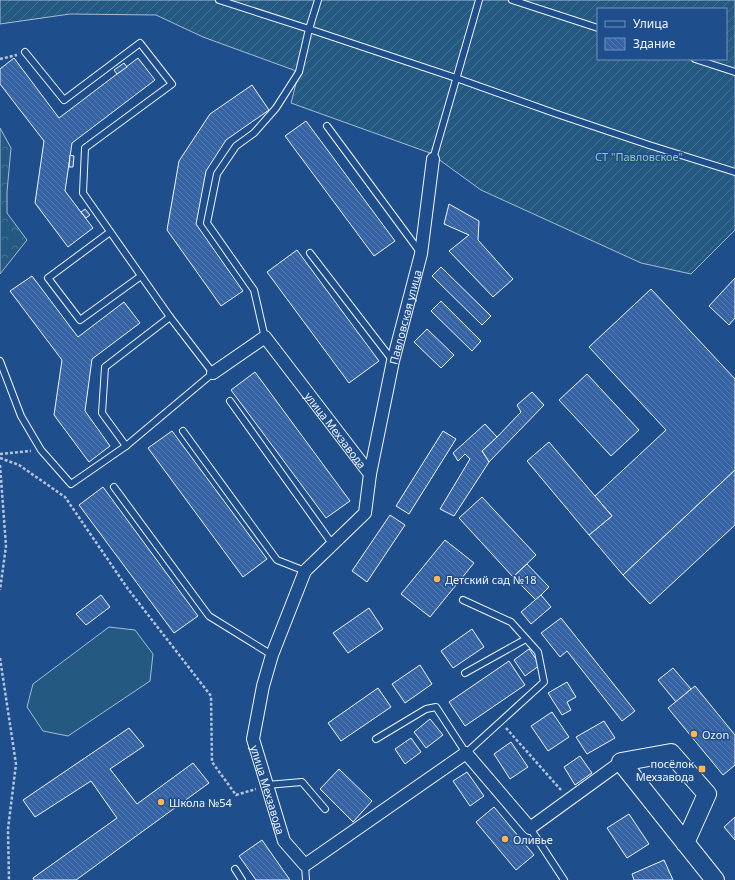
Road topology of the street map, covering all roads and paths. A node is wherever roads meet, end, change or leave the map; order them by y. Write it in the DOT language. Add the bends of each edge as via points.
graph roads {
  1 [pos="219,0"];
  2 [pos="318,0"];
  3 [pos="479,0"];
  4 [pos="512,0"];
  5 [pos="597,28"];
  6 [pos="309,29"];
  7 [pos="25,52"];
  8 [pos="0,60"];
  9 [pos="698,60"];
  10 [pos="735,72"];
  11 [pos="456,78"];
  12 [pos="328,126"];
  13 [pos="433,158"];
  14 [pos="735,172"];
  15 [pos="110,232"];
  16 [pos="310,253"];
  17 [pos="421,254"];
  18 [pos="141,276"];
  19 [pos="170,318"];
  20 [pos="265,337"];
  21 [pos="393,360"];
  22 [pos="0,361"];
  23 [pos="212,373"];
  24 [pos="230,401"];
  25 [pos="183,432"];
  26 [pos="126,446"];
  27 [pos="41,450"];
  28 [pos="0,454"];
  29 [pos="0,458"];
  30 [pos="0,465"];
  31 [pos="370,474"];
  32 [pos="114,487"];
  33 [pos="333,545"];
  34 [pos="305,571"];
  35 [pos="0,590"];
  36 [pos="463,600"];
  37 [pos="526,639"];
  38 [pos="272,655"];
  39 [pos="0,658"];
  40 [pos="465,673"];
  41 [pos="500,722"];
  42 [pos="376,739"];
  43 [pos="466,753"];
  44 [pos="621,762"];
  45 [pos="267,785"];
  46 [pos="569,800"];
  47 [pos="326,810"];
  48 [pos="530,828"];
  49 [pos="685,843"];
  50 [pos="305,865"];
  51 [pos="235,869"];
  52 [pos="9,880"];
  53 [pos="242,880"];
  54 [pos="306,880"];
  55 [pos="564,880"];
  56 [pos="715,880"];
  1 -- 6 [label="lane"];
  2 -- 6 [label="lane"];
  3 -- 11 [label="lane"];
  4 -- 5 [label="lane"];
  6 -- 11 [label="lane"];
  6 -- 20 [label="lane" via="299,72 288,90 254,133 236,146 217,174 207,223 254,290"];
  7 -- 8 [label="path"];
  7 -- 15 [label="lane" via="64,100 140,43 172,84 85,148 83,192"];
  9 -- 10 [label="lane"];
  11 -- 13 [label="lane"];
  11 -- 14 [label="lane"];
  12 -- 17 [label="lane"];
  13 -- 17 [label="street, Павловская улица"];
  15 -- 18 [label="lane"];
  15 -- 18 [label="lane" via="48,278 80,320"];
  16 -- 21 [label="lane"];
  17 -- 21 [label="street, Павловская улица"];
  18 -- 19 [label="lane"];
  19 -- 23 [label="lane"];
  19 -- 26 [label="lane" via="105,367 102,413"];
  20 -- 23 [label="street"];
  20 -- 31 [label="street, улица Мехзавода"];
  21 -- 31 [label="street, Павловская улица"];
  22 -- 27 [label="lane" via="21,416"];
  23 -- 26 [label="lane"];
  24 -- 33 [label="lane"];
  25 -- 34 [label="lane" via="277,560"];
  26 -- 27 [label="lane" via="71,484"];
  27 -- 28 [label="path"];
  29 -- 45 [label="path" via="19,465 65,497 128,589 211,696 212,762 236,795"];
  30 -- 35 [label="path" via="6,546"];
  31 -- 33 [label="street, улица Мехзавода" via="366,513"];
  32 -- 38 [label="lane" via="209,616"];
  33 -- 34 [label="street, улица Мехзавода"];
  34 -- 38 [label="street, улица Мехзавода"];
  36 -- 37 [label="lane" via="511,622"];
  37 -- 40 [label="lane"];
  37 -- 41 [label="lane" via="538,652 544,682"];
  38 -- 45 [label="street, улица Мехзавода" via="253,738"];
  39 -- 52 [label="path" via="16,764 8,829"];
  41 -- 43 [label="lane"];
  41 -- 46 [label="path"];
  42 -- 43 [label="lane" via="426,709 436,707"];
  43 -- 48 [label="street"];
  43 -- 50 [label="street"];
  44 -- 46 [label="street"];
  44 -- 49 [label="street"];
  44 -- 49 [label="street" via="671,753 707,794"];
  45 -- 47 [label="lane" via="302,782"];
  45 -- 50 [label="street, улица Мехзавода" via="284,841"];
  46 -- 48 [label="street"];
  48 -- 55 [label="lane"];
  49 -- 56 [label="street"];
  50 -- 54 [label="lane"];
  51 -- 53 [label="lane"];
}
